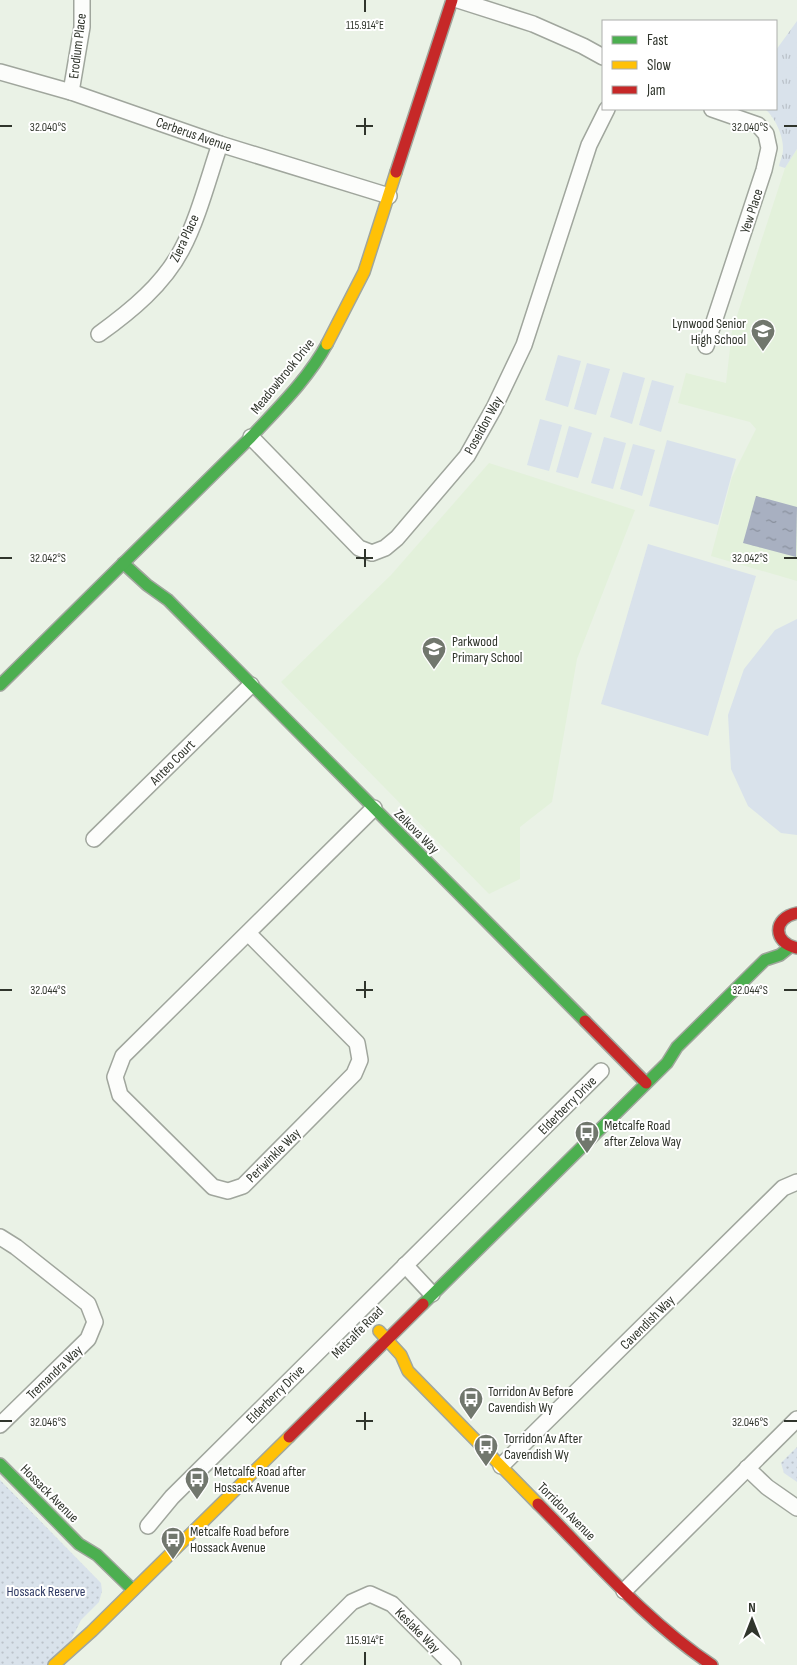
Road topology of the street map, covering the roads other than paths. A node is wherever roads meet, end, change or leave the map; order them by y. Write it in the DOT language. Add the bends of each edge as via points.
graph roads {
  1 [pos="82,0"];
  2 [pos="452,0"];
  3 [pos="458,0"];
  4 [pos="602,56"];
  5 [pos="0,72"];
  6 [pos="71,92"];
  7 [pos="606,110"];
  8 [pos="715,110"];
  9 [pos="220,144"];
  10 [pos="389,196"];
  11 [pos="99,334"];
  12 [pos="706,346"];
  13 [pos="250,438"];
  14 [pos="132,555"];
  15 [pos="123,563"];
  16 [pos="168,600"];
  17 [pos="0,685"];
  18 [pos="251,685"];
  19 [pos="374,808"];
  20 [pos="94,839"];
  21 [pos="797,913"];
  22 [pos="248,933"];
  23 [pos="773,940"];
  24 [pos="793,947"];
  25 [pos="765,960"];
  26 [pos="677,1047"];
  27 [pos="658,1055"];
  28 [pos="601,1071"];
  29 [pos="640,1077"];
  30 [pos="797,1182"];
  31 [pos="0,1237"];
  32 [pos="460,1252"];
  33 [pos="405,1265"];
  34 [pos="425,1291"];
  35 [pos="383,1332"];
  36 [pos="380,1353"];
  37 [pos="408,1371"];
  38 [pos="797,1419"];
  39 [pos="0,1425"];
  40 [pos="0,1464"];
  41 [pos="501,1466"];
  42 [pos="747,1468"];
  43 [pos="797,1508"];
  44 [pos="148,1526"];
  45 [pos="170,1538"];
  46 [pos="79,1544"];
  47 [pos="93,1567"];
  48 [pos="129,1587"];
  49 [pos="624,1591"];
  50 [pos="54,1665"];
  51 [pos="289,1665"];
  52 [pos="453,1665"];
  53 [pos="712,1665"];
  1 -- 6 [label="street, Erodium Place" via="82,27"];
  2 -- 10 [label="street, Meadowbrook Drive"];
  3 -- 4 [label="street" via="533,24"];
  5 -- 6 [label="street, Cerberus Avenue"];
  6 -- 9 [label="street, Cerberus Avenue"];
  7 -- 13 [label="street, Poseidon Way" via="589,145 524,345 494,408 467,456 397,538 385,548 372,552 359,548"];
  8 -- 12 [label="street, Yew Place" via="758,125 766,134 769,148"];
  9 -- 10 [label="street, Cerberus Avenue"];
  9 -- 11 [label="street, Ziera Place" via="182,249 153,288"];
  10 -- 13 [label="street, Meadowbrook Drive" via="364,272 323,352 290,395"];
  13 -- 14 [label="street, Meadowbrook Drive"];
  14 -- 15 [label="street, Meadowbrook Drive"];
  14 -- 16 [label="street, Zelkova Way" via="154,578"];
  15 -- 16 [label="street, Zelkova Way"];
  15 -- 17 [label="street, Meadowbrook Drive"];
  16 -- 18 [label="street, Zelkova Way"];
  18 -- 19 [label="street, Zelkova Way"];
  18 -- 20 [label="street, Anteo Court"];
  19 -- 22 [label="street, Periwinkle Way"];
  19 -- 29 [label="street, Zelkova Way"];
  21 -- 23 [label="street" via="783,918"];
  22 -- 22 [label="street, Periwinkle Way" via="123,1056 115,1076 120,1095 213,1187 228,1191 243,1186 354,1074 360,1060 357,1043"];
  23 -- 24 [label="street, Metcalfe Road"];
  23 -- 25 [label="street"];
  24 -- 25 [label="street, Metcalfe Road"];
  25 -- 26 [label="street, Metcalfe Road"];
  26 -- 27 [label="street, Metcalfe Road"];
  26 -- 29 [label="street, Metcalfe Road" via="666,1063"];
  28 -- 33 [label="street, Elderberry Drive"];
  29 -- 34 [label="street, Metcalfe Road"];
  30 -- 41 [label="street, Cavendish Way" via="784,1188"];
  31 -- 39 [label="street, Tremandra Way" via="88,1304 95,1322 88,1339"];
  32 -- 34 [label="street, Metcalfe Road"];
  33 -- 34 [label="street"];
  33 -- 44 [label="street, Elderberry Drive" via="172,1497"];
  34 -- 35 [label="street, Metcalfe Road"];
  35 -- 36 [label="street, Metcalfe Road"];
  35 -- 37 [label="street, Torridon Avenue" via="401,1355"];
  36 -- 37 [label="street, Torridon Avenue"];
  36 -- 48 [label="street, Metcalfe Road"];
  37 -- 41 [label="street, Torridon Avenue"];
  38 -- 42 [label="street"];
  40 -- 46 [label="street, Hossack Avenue"];
  41 -- 49 [label="street, Torridon Avenue"];
  42 -- 43 [label="street"];
  42 -- 49 [label="street"];
  45 -- 48 [label="street, Metcalfe Road"];
  46 -- 47 [label="street, Hossack Avenue"];
  46 -- 48 [label="street, Hossack Avenue" via="97,1554"];
  48 -- 50 [label="street, Metcalfe Road" via="92,1631"];
  49 -- 53 [label="street, Torridon Avenue" via="688,1649"];
  51 -- 52 [label="street, Keslake Way" via="352,1602 370,1594 392,1604"];
}
